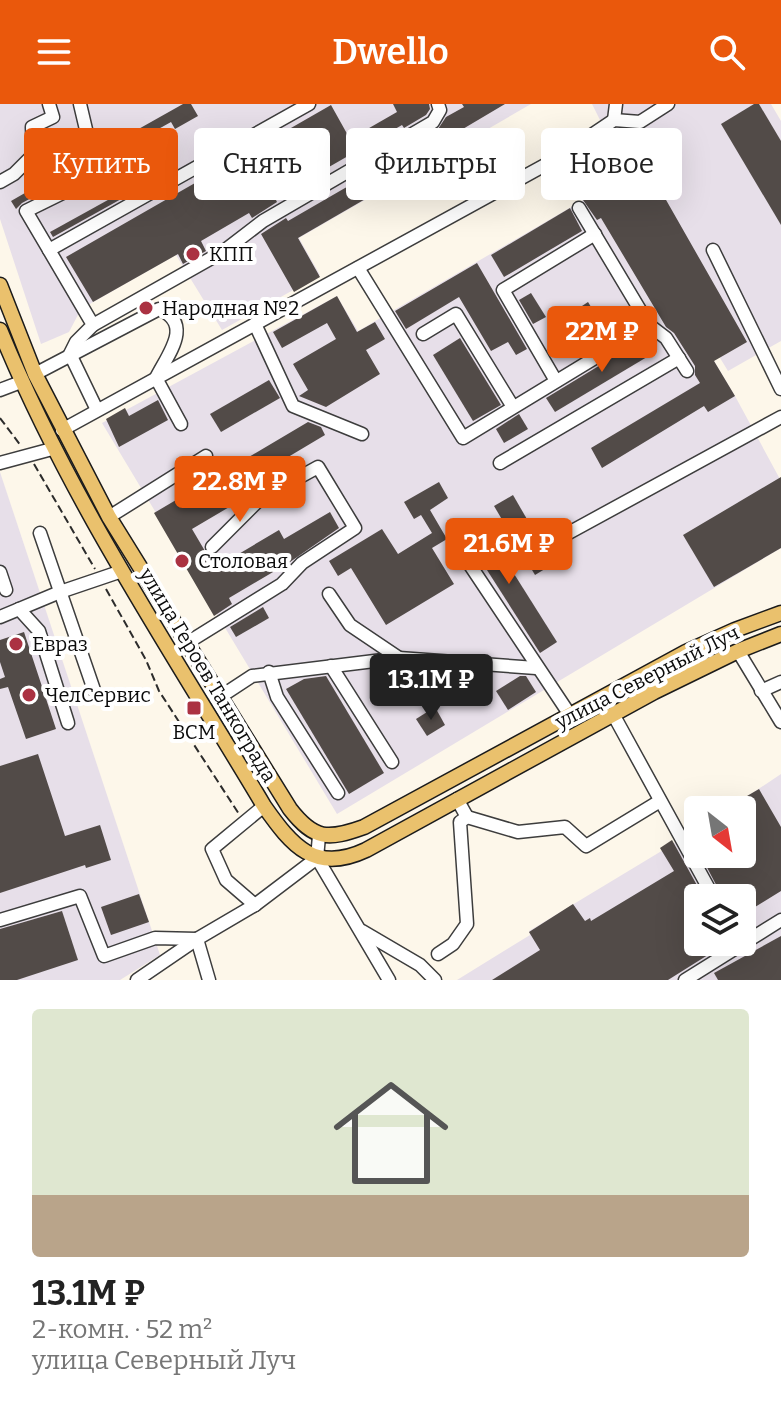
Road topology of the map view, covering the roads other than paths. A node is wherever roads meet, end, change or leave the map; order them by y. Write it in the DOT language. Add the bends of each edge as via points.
graph roads {
  1 [pos="49,104"];
  2 [pos="80,104"];
  3 [pos="309,104"];
  4 [pos="438,104"];
  5 [pos="616,104"];
  6 [pos="668,104"];
  7 [pos="614,120"];
  8 [pos="0,182"];
  9 [pos="579,208"];
  10 [pos="595,234"];
  11 [pos="49,250"];
  12 [pos="713,250"];
  13 [pos="358,268"];
  14 [pos="0,285"];
  15 [pos="255,324"];
  16 [pos="93,325"];
  17 [pos="649,325"];
  18 [pos="0,330"];
  19 [pos="423,334"];
  20 [pos="70,354"];
  21 [pos="679,358"];
  22 [pos="687,371"];
  23 [pos="35,374"];
  24 [pos="156,378"];
  25 [pos="556,381"];
  26 [pos="21,382"];
  27 [pos="781,389"];
  28 [pos="0,390"];
  29 [pos="513,407"];
  30 [pos="97,410"];
  31 [pos="781,417"];
  32 [pos="181,424"];
  33 [pos="62,430"];
  34 [pos="362,434"];
  35 [pos="52,449"];
  36 [pos="206,456"];
  37 [pos="0,463"];
  38 [pos="500,463"];
  39 [pos="109,517"];
  40 [pos="40,533"];
  41 [pos="563,536"];
  42 [pos="212,547"];
  43 [pos="458,547"];
  44 [pos="122,571"];
  45 [pos="0,572"];
  46 [pos="6,590"];
  47 [pos="60,592"];
  48 [pos="329,594"];
  49 [pos="19,609"];
  50 [pos="781,613"];
  51 [pos="0,617"];
  52 [pos="781,634"];
  53 [pos="187,643"];
  54 [pos="738,651"];
  55 [pos="399,658"];
  56 [pos="331,666"];
  57 [pos="536,668"];
  58 [pos="269,672"];
  59 [pos="781,682"];
  60 [pos="94,690"];
  61 [pos="761,691"];
  62 [pos="220,697"];
  63 [pos="613,714"];
  64 [pos="570,715"];
  65 [pos="781,722"];
  66 [pos="68,723"];
  67 [pos="392,762"];
  68 [pos="338,793"];
  69 [pos="457,799"];
  70 [pos="660,801"];
  71 [pos="264,806"];
  72 [pos="467,817"];
  73 [pos="319,836"];
  74 [pos="317,858"];
  75 [pos="706,884"];
  76 [pos="255,905"];
  77 [pos="0,920"];
  78 [pos="781,920"];
  79 [pos="359,930"];
  80 [pos="756,934"];
  81 [pos="197,939"];
  82 [pos="438,954"];
  83 [pos="721,956"];
  84 [pos="137,980"];
  85 [pos="209,980"];
  86 [pos="389,980"];
  87 [pos="435,980"];
  88 [pos="685,980"];
  1 -- 8 [label="street" via="53,117 32,127 33,155"];
  2 -- 11 [label="street" via="97,176 26,211"];
  3 -- 11 [label="street"];
  4 -- 16 [label="street" via="433,122"];
  5 -- 7 [label="street"];
  6 -- 7 [label="street" via="640,122"];
  7 -- 13 [label="street" via="556,159"];
  9 -- 10 [label="street"];
  10 -- 17 [label="street"];
  10 -- 25 [label="street" via="503,290"];
  11 -- 16 [label="street"];
  12 -- 27 [label="street"];
  13 -- 15 [label="street"];
  13 -- 29 [label="street" via="463,438"];
  14 -- 23 [label="main road, улица Героев Танкограда"];
  15 -- 24 [label="street"];
  15 -- 34 [label="street" via="293,406"];
  16 -- 20 [label="street"];
  17 -- 21 [label="street"];
  17 -- 25 [label="street"];
  18 -- 26 [label="main road, улица Героев Танкограда"];
  19 -- 29 [label="street" via="456,314"];
  20 -- 23 [label="street"];
  20 -- 24 [label="street" via="159,309 171,314 178,326"];
  20 -- 30 [label="street"];
  21 -- 22 [label="street"];
  21 -- 38 [label="street"];
  23 -- 33 [label="main road, улица Героев Танкограда"];
  24 -- 30 [label="street"];
  24 -- 32 [label="street"];
  25 -- 29 [label="street"];
  26 -- 28 [label="street"];
  26 -- 35 [label="main road, улица Героев Танкограда"];
  30 -- 33 [label="street"];
  31 -- 41 [label="street"];
  33 -- 39 [label="main road, улица Героев Танкограда"];
  35 -- 37 [label="street"];
  35 -- 44 [label="main road, улица Героев Танкограда"];
  36 -- 39 [label="street"];
  39 -- 53 [label="main road, улица Героев Танкограда"];
  40 -- 47 [label="street"];
  42 -- 53 [label="street" via="260,499 318,467 355,528 302,563 282,584"];
  43 -- 57 [label="street"];
  44 -- 47 [label="street"];
  44 -- 71 [label="main road, улица Героев Танкограда"];
  45 -- 46 [label="street"];
  47 -- 49 [label="street"];
  47 -- 60 [label="street"];
  48 -- 55 [label="street" via="350,625"];
  49 -- 51 [label="street"];
  49 -- 66 [label="street" via="39,631"];
  50 -- 64 [label="main road, улица Северный Луч" via="686,652"];
  52 -- 54 [label="main road, улица Северный Луч"];
  53 -- 62 [label="main road, улица Героев Танкограда"];
  54 -- 61 [label="street"];
  54 -- 63 [label="main road, улица Северный Луч"];
  55 -- 56 [label="street"];
  55 -- 57 [label="street"];
  56 -- 58 [label="street"];
  56 -- 67 [label="street"];
  57 -- 64 [label="street"];
  58 -- 62 [label="street" via="252,676"];
  58 -- 68 [label="street" via="277,697"];
  59 -- 61 [label="street"];
  61 -- 65 [label="street"];
  62 -- 73 [label="main road, улица Героев Танкограда" via="290,809"];
  63 -- 69 [label="main road, улица Северный Луч"];
  63 -- 70 [label="street"];
  64 -- 73 [label="main road, улица Северный Луч" via="364,827"];
  69 -- 72 [label="street"];
  69 -- 74 [label="main road, улица Северный Луч" via="350,857"];
  70 -- 72 [label="street" via="586,846 565,827 518,832"];
  70 -- 75 [label="street"];
  71 -- 74 [label="main road, улица Героев Танкограда" via="300,850"];
  71 -- 76 [label="street" via="212,849 226,880"];
  72 -- 82 [label="street" via="460,822 467,924"];
  73 -- 74 [label="street"];
  74 -- 76 [label="street"];
  74 -- 79 [label="street"];
  76 -- 81 [label="street"];
  77 -- 81 [label="street" via="80,896 104,956 155,938"];
  78 -- 80 [label="street"];
  79 -- 86 [label="street"];
  79 -- 87 [label="street" via="420,965"];
  81 -- 84 [label="street"];
  81 -- 85 [label="street"];
  83 -- 88 [label="street"];
}
